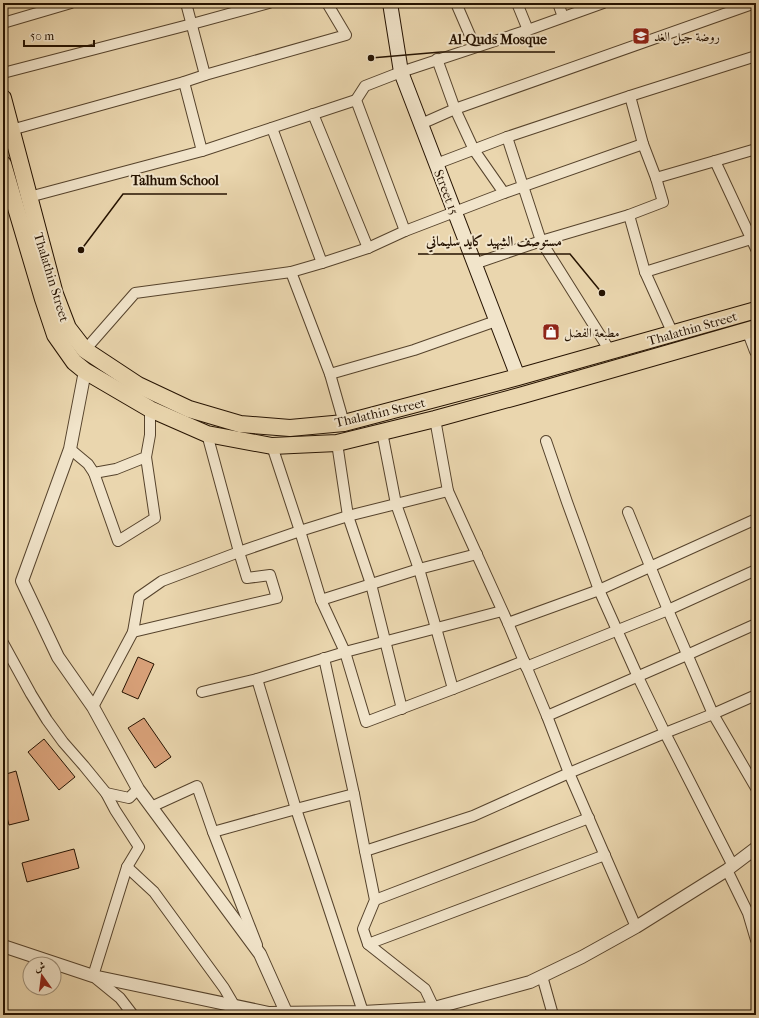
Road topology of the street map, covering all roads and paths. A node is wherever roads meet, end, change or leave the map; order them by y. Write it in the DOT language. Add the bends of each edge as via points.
graph roads {
  1 [pos="71,3"];
  2 [pos="186,3"];
  3 [pos="268,3"];
  4 [pos="327,3"];
  5 [pos="390,3"];
  6 [pos="456,3"];
  7 [pos="517,3"];
  8 [pos="558,3"];
  9 [pos="603,3"];
  10 [pos="755,3"];
  11 [pos="563,17"];
  12 [pos="3,23"];
  13 [pos="192,24"];
  14 [pos="528,30"];
  15 [pos="475,47"];
  16 [pos="756,56"];
  17 [pos="436,59"];
  18 [pos="401,72"];
  19 [pos="3,73"];
  20 [pos="205,75"];
  21 [pos="184,82"];
  22 [pos="630,96"];
  23 [pos="3,98"];
  24 [pos="356,100"];
  25 [pos="456,109"];
  26 [pos="313,114"];
  27 [pos="421,124"];
  28 [pos="272,128"];
  29 [pos="11,130"];
  30 [pos="507,137"];
  31 [pos="643,144"];
  32 [pos="756,149"];
  33 [pos="202,150"];
  34 [pos="474,150"];
  35 [pos="715,162"];
  36 [pos="3,164"];
  37 [pos="436,164"];
  38 [pos="656,178"];
  39 [pos="523,186"];
  40 [pos="504,193"];
  41 [pos="30,197"];
  42 [pos="455,213"];
  43 [pos="629,215"];
  44 [pos="405,231"];
  45 [pos="751,239"];
  46 [pos="541,242"];
  47 [pos="368,248"];
  48 [pos="756,249"];
  49 [pos="322,263"];
  50 [pos="474,264"];
  51 [pos="291,272"];
  52 [pos="645,272"];
  53 [pos="756,310"];
  54 [pos="496,321"];
  55 [pos="752,329"];
  56 [pos="673,334"];
  57 [pos="85,350"];
  58 [pos="610,351"];
  59 [pos="756,351"];
  60 [pos="85,371"];
  61 [pos="330,374"];
  62 [pos="518,377"];
  63 [pos="150,409"];
  64 [pos="435,419"];
  65 [pos="344,423"];
  66 [pos="382,432"];
  67 [pos="207,434"];
  68 [pos="546,441"];
  69 [pos="337,443"];
  70 [pos="272,446"];
  71 [pos="70,449"];
  72 [pos="146,457"];
  73 [pos="94,473"];
  74 [pos="448,491"];
  75 [pos="396,504"];
  76 [pos="628,512"];
  77 [pos="348,516"];
  78 [pos="756,518"];
  79 [pos="300,531"];
  80 [pos="239,552"];
  81 [pos="477,554"];
  82 [pos="650,568"];
  83 [pos="419,569"];
  84 [pos="756,570"];
  85 [pos="370,584"];
  86 [pos="599,590"];
  87 [pos="321,600"];
  88 [pos="668,610"];
  89 [pos="502,611"];
  90 [pos="508,624"];
  91 [pos="756,624"];
  92 [pos="436,628"];
  93 [pos="618,631"];
  94 [pos="133,632"];
  95 [pos="385,641"];
  96 [pos="3,643"];
  97 [pos="345,652"];
  98 [pos="687,655"];
  99 [pos="324,658"];
  100 [pos="525,664"];
  101 [pos="638,677"];
  102 [pos="257,679"];
  103 [pos="453,689"];
  104 [pos="202,692"];
  105 [pos="756,695"];
  106 [pos="93,707"];
  107 [pos="402,709"];
  108 [pos="713,714"];
  109 [pos="547,716"];
  110 [pos="665,733"];
  111 [pos="569,773"];
  112 [pos="756,788"];
  113 [pos="138,789"];
  114 [pos="106,793"];
  115 [pos="354,794"];
  116 [pos="151,807"];
  117 [pos="296,809"];
  118 [pos="589,818"];
  119 [pos="213,832"];
  120 [pos="756,848"];
  121 [pos="365,852"];
  122 [pos="605,855"];
  123 [pos="127,868"];
  124 [pos="730,868"];
  125 [pos="376,900"];
  126 [pos="752,912"];
  127 [pos="636,927"];
  128 [pos="756,940"];
  129 [pos="368,944"];
  130 [pos="3,946"];
  131 [pos="260,954"];
  132 [pos="93,976"];
  133 [pos="542,976"];
  134 [pos="234,1005"];
  135 [pos="434,1008"];
  136 [pos="286,1012"];
  137 [pos="363,1012"];
  138 [pos="133,1015"];
  139 [pos="552,1015"];
  1 -- 12 [label="street"];
  2 -- 13 [label="street"];
  3 -- 13 [label="street"];
  4 -- 20 [label="street" via="346,35"];
  5 -- 18 [label="main road, Street 15"];
  6 -- 15 [label="street"];
  7 -- 14 [label="street"];
  8 -- 11 [label="street"];
  9 -- 11 [label="street"];
  10 -- 25 [label="street"];
  11 -- 14 [label="street"];
  13 -- 19 [label="street"];
  13 -- 20 [label="street"];
  14 -- 15 [label="street"];
  15 -- 17 [label="street"];
  16 -- 22 [label="street"];
  17 -- 18 [label="street"];
  17 -- 25 [label="street"];
  18 -- 24 [label="street" via="365,86"];
  18 -- 27 [label="main road, Street 15"];
  20 -- 21 [label="street"];
  21 -- 29 [label="street"];
  21 -- 33 [label="street"];
  22 -- 30 [label="street"];
  22 -- 31 [label="street"];
  23 -- 29 [label="main road, Thalathin Street"];
  24 -- 26 [label="street"];
  24 -- 44 [label="street"];
  25 -- 27 [label="street"];
  25 -- 34 [label="street"];
  26 -- 28 [label="street"];
  26 -- 47 [label="street"];
  27 -- 37 [label="main road, Street 15"];
  28 -- 33 [label="street"];
  28 -- 49 [label="street"];
  29 -- 41 [label="main road, Thalathin Street"];
  30 -- 34 [label="street"];
  30 -- 39 [label="street"];
  31 -- 38 [label="street"];
  31 -- 39 [label="street"];
  32 -- 35 [label="street"];
  33 -- 41 [label="street"];
  34 -- 37 [label="street"];
  34 -- 40 [label="street"];
  35 -- 38 [label="street"];
  35 -- 45 [label="street"];
  36 -- 60 [label="main road, Thalathin Street" via="55,335 74,362"];
  37 -- 42 [label="main road, Street 15"];
  38 -- 43 [label="street" via="663,202"];
  39 -- 40 [label="street"];
  39 -- 46 [label="street"];
  40 -- 42 [label="street"];
  41 -- 57 [label="main road, Thalathin Street" via="55,294 68,328"];
  42 -- 44 [label="street"];
  42 -- 50 [label="main road, Street 15"];
  43 -- 46 [label="street"];
  43 -- 52 [label="street"];
  44 -- 47 [label="street"];
  45 -- 48 [label="street"];
  45 -- 52 [label="street"];
  46 -- 50 [label="street"];
  46 -- 58 [label="street"];
  47 -- 49 [label="street"];
  49 -- 51 [label="street"];
  50 -- 54 [label="main road, Street 15"];
  51 -- 57 [label="street" via="135,293"];
  51 -- 61 [label="street"];
  52 -- 56 [label="street"];
  53 -- 56 [label="main road, Thalathin Street"];
  54 -- 61 [label="street" via="414,350"];
  54 -- 62 [label="main road, Street 15"];
  55 -- 59 [label="street"];
  55 -- 64 [label="main road, Thalathin Street"];
  56 -- 58 [label="main road, Thalathin Street"];
  57 -- 65 [label="main road, Thalathin Street" via="138,385 189,409 240,424 290,428"];
  58 -- 62 [label="main road, Thalathin Street"];
  60 -- 63 [label="main road, Thalathin Street"];
  60 -- 71 [label="street"];
  61 -- 65 [label="street"];
  62 -- 65 [label="main road, Thalathin Street"];
  63 -- 67 [label="main road, Thalathin Street"];
  63 -- 72 [label="street" via="150,435"];
  64 -- 66 [label="main road, Thalathin Street"];
  64 -- 74 [label="street"];
  66 -- 69 [label="main road, Thalathin Street"];
  66 -- 75 [label="street"];
  67 -- 70 [label="main road, Thalathin Street"];
  67 -- 80 [label="street"];
  68 -- 86 [label="street"];
  69 -- 70 [label="main road, Thalathin Street"];
  69 -- 77 [label="street"];
  70 -- 79 [label="street"];
  71 -- 73 [label="street" via="88,464"];
  71 -- 106 [label="street" via="22,581 58,657"];
  72 -- 73 [label="street" via="116,469"];
  72 -- 73 [label="street" via="155,518 118,541"];
  74 -- 75 [label="street"];
  74 -- 81 [label="street"];
  75 -- 77 [label="street"];
  75 -- 83 [label="street"];
  76 -- 82 [label="street"];
  77 -- 79 [label="street"];
  77 -- 85 [label="street"];
  78 -- 82 [label="street"];
  79 -- 80 [label="street"];
  79 -- 87 [label="street"];
  80 -- 94 [label="street" via="162,581 139,597"];
  80 -- 94 [label="street" via="247,578 270,575 277,598"];
  81 -- 83 [label="street"];
  81 -- 89 [label="street"];
  82 -- 86 [label="street"];
  82 -- 88 [label="street"];
  83 -- 85 [label="street"];
  83 -- 92 [label="street"];
  84 -- 88 [label="street"];
  85 -- 87 [label="street"];
  85 -- 95 [label="street"];
  86 -- 90 [label="street"];
  86 -- 93 [label="street"];
  87 -- 97 [label="street"];
  88 -- 93 [label="street"];
  88 -- 98 [label="street"];
  89 -- 90 [label="street"];
  89 -- 92 [label="street"];
  90 -- 100 [label="street"];
  91 -- 98 [label="street"];
  92 -- 95 [label="street"];
  92 -- 103 [label="street"];
  93 -- 100 [label="street"];
  93 -- 101 [label="street"];
  94 -- 106 [label="street"];
  95 -- 97 [label="street"];
  95 -- 107 [label="street"];
  96 -- 114 [label="street" via="47,720"];
  97 -- 99 [label="street"];
  97 -- 107 [label="street" via="366,722"];
  98 -- 101 [label="street"];
  98 -- 108 [label="street"];
  99 -- 102 [label="street"];
  99 -- 115 [label="street"];
  100 -- 103 [label="street"];
  100 -- 109 [label="street"];
  101 -- 109 [label="street"];
  101 -- 110 [label="street"];
  102 -- 104 [label="street"];
  102 -- 117 [label="street"];
  103 -- 107 [label="street"];
  105 -- 108 [label="street"];
  106 -- 113 [label="street"];
  108 -- 110 [label="street"];
  108 -- 112 [label="street"];
  109 -- 111 [label="street"];
  110 -- 111 [label="street"];
  110 -- 124 [label="street"];
  111 -- 118 [label="street"];
  111 -- 121 [label="street" via="473,816"];
  113 -- 114 [label="street" via="130,798"];
  113 -- 116 [label="street"];
  114 -- 123 [label="street" via="140,847"];
  115 -- 117 [label="street"];
  115 -- 121 [label="street"];
  116 -- 119 [label="street" via="197,786"];
  116 -- 131 [label="street"];
  117 -- 119 [label="street"];
  117 -- 137 [label="street"];
  118 -- 122 [label="street"];
  118 -- 125 [label="street"];
  119 -- 131 [label="street"];
  120 -- 124 [label="street"];
  121 -- 125 [label="street"];
  122 -- 127 [label="street"];
  122 -- 129 [label="street"];
  123 -- 132 [label="street"];
  123 -- 134 [label="street" via="154,892"];
  124 -- 126 [label="street"];
  124 -- 127 [label="street"];
  125 -- 129 [label="street" via="363,929"];
  126 -- 128 [label="street"];
  127 -- 133 [label="street"];
  129 -- 135 [label="street" via="425,989"];
  130 -- 132 [label="street"];
  131 -- 136 [label="street"];
  132 -- 134 [label="street"];
  132 -- 138 [label="street" via="120,998"];
  133 -- 135 [label="street" via="530,982"];
  133 -- 139 [label="street"];
  134 -- 136 [label="street" via="269,1013"];
  135 -- 137 [label="street"];
  136 -- 137 [label="street"];
}
